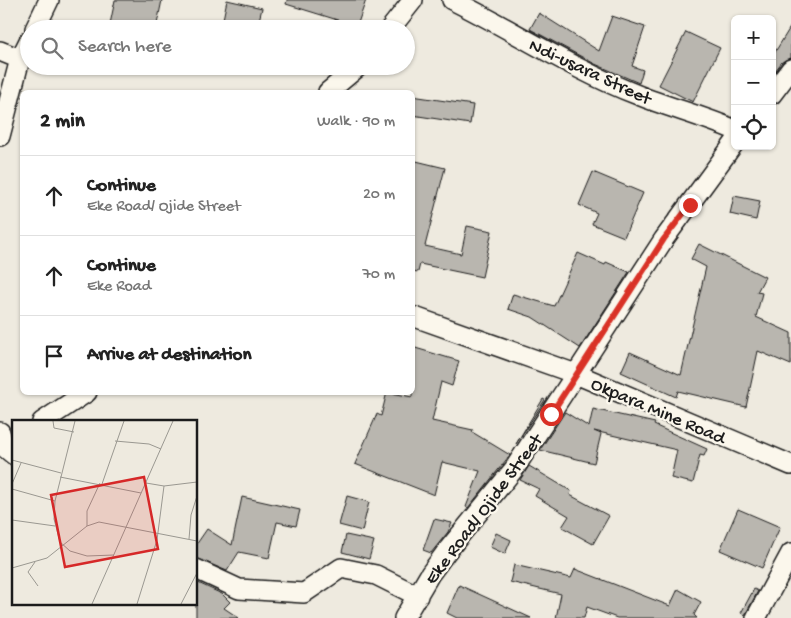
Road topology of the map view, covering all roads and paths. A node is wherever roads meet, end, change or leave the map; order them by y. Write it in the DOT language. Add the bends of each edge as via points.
graph roads {
  1 [pos="49,0"];
  2 [pos="413,0"];
  3 [pos="452,0"];
  4 [pos="39,20"];
  5 [pos="397,20"];
  6 [pos="0,51"];
  7 [pos="20,59"];
  8 [pos="791,69"];
  9 [pos="348,75"];
  10 [pos="776,89"];
  11 [pos="330,90"];
  12 [pos="731,128"];
  13 [pos="0,136"];
  14 [pos="731,147"];
  15 [pos="415,317"];
  16 [pos="576,374"];
  17 [pos="82,395"];
  18 [pos="45,420"];
  19 [pos="791,465"];
  20 [pos="791,553"];
  21 [pos="198,571"];
  22 [pos="418,596"];
  23 [pos="404,618"];
  24 [pos="756,618"];
  1 -- 4 [label="street"];
  2 -- 5 [label="street"];
  3 -- 12 [label="street, Ndi-usara Street" via="555,56 638,95"];
  6 -- 7 [label="street"];
  7 -- 13 [label="street"];
  8 -- 10 [label="street"];
  9 -- 11 [label="street"];
  14 -- 16 [label="street, Eke Road/ Ojide Street" via="664,239"];
  15 -- 16 [label="street, Okpara Mine Road"];
  16 -- 19 [label="street, Okpara Mine Road"];
  16 -- 22 [label="street, Eke Road/ Ojide Street" via="514,470 447,551"];
  17 -- 18 [label="street"];
  20 -- 24 [label="street"];
  21 -- 22 [label="street" via="239,589 304,593 341,568 376,575"];
  22 -- 23 [label="street, Eke Road/ Ojide Street"];
}
